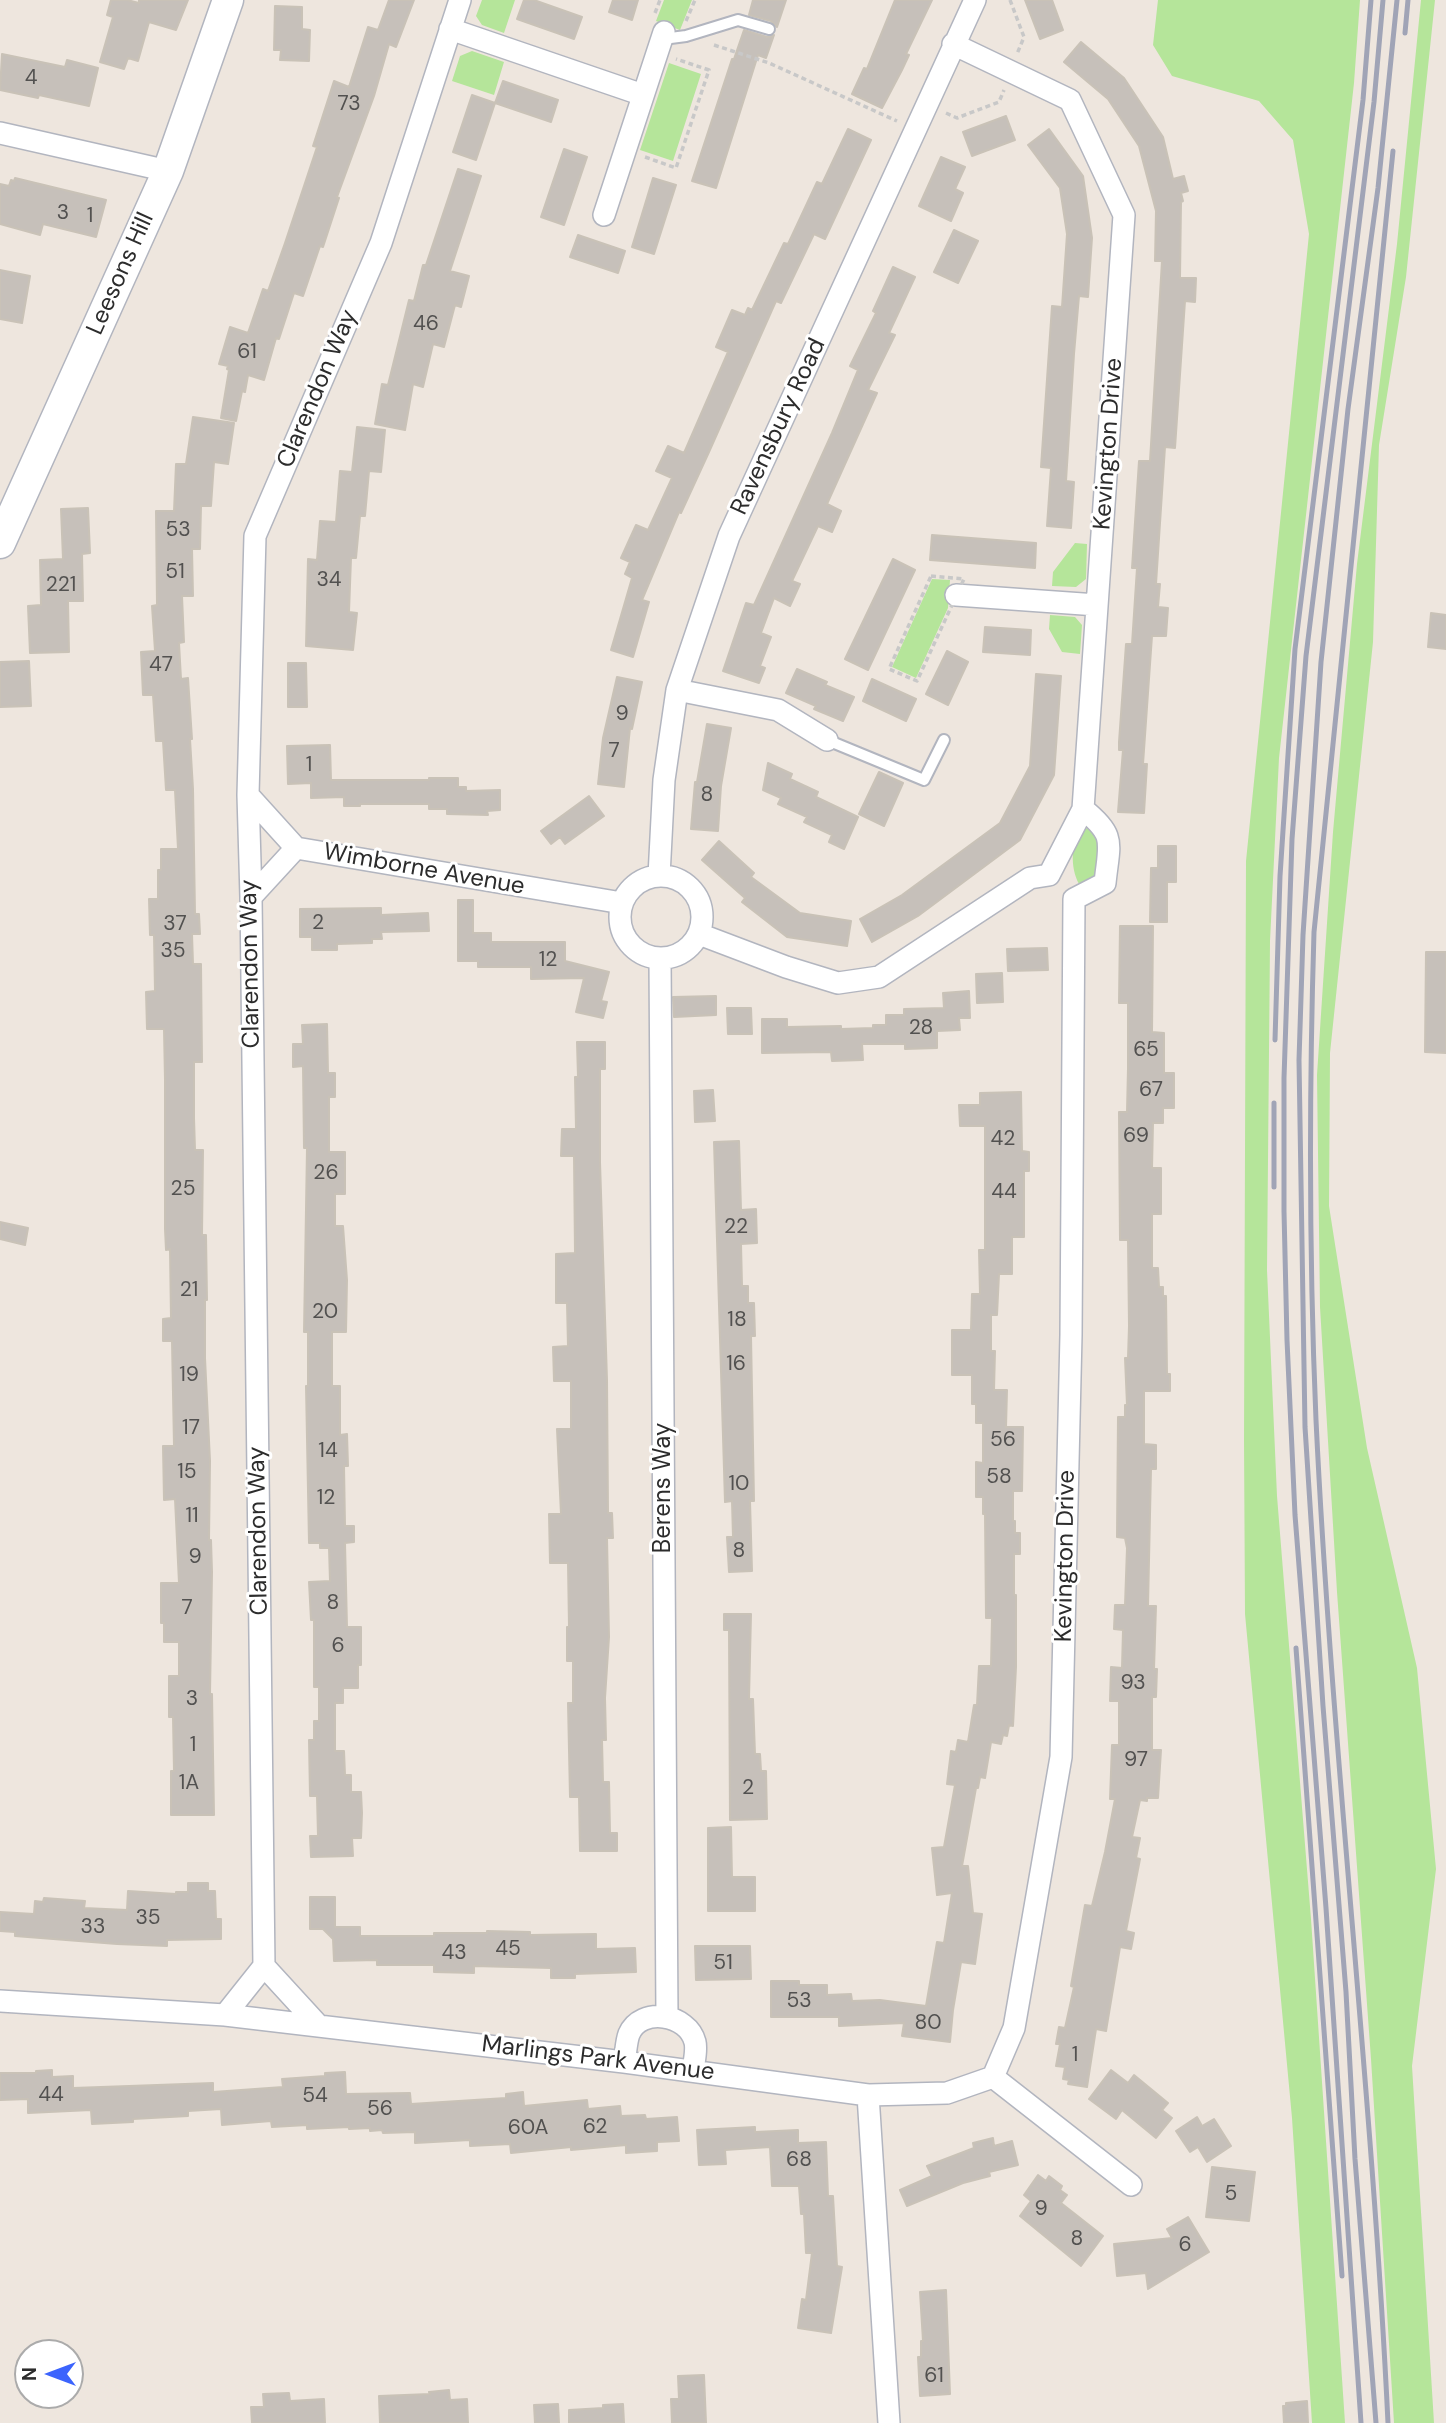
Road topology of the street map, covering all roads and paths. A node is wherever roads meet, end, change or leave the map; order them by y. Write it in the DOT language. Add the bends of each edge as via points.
graph roads {
  1 [pos="228,0"];
  2 [pos="460,0"];
  3 [pos="975,0"];
  4 [pos="450,29"];
  5 [pos="769,29"];
  6 [pos="686,36"];
  7 [pos="661,41"];
  8 [pos="953,44"];
  9 [pos="643,96"];
  10 [pos="915,130"];
  11 [pos="0,132"];
  12 [pos="625,150"];
  13 [pos="168,171"];
  14 [pos="604,215"];
  15 [pos="0,543"];
  16 [pos="956,595"];
  17 [pos="1097,605"];
  18 [pos="677,690"];
  19 [pos="827,740"];
  20 [pos="944,740"];
  21 [pos="248,795"];
  22 [pos="1083,809"];
  23 [pos="296,848"];
  24 [pos="1049,875"];
  25 [pos="659,876"];
  26 [pos="251,898"];
  27 [pos="1074,899"];
  28 [pos="622,903"];
  29 [pos="699,934"];
  30 [pos="660,958"];
  31 [pos="264,1966"];
  32 [pos="0,2001"];
  33 [pos="225,2015"];
  34 [pos="667,2017"];
  35 [pos="319,2026"];
  36 [pos="624,2062"];
  37 [pos="693,2070"];
  38 [pos="993,2077"];
  39 [pos="868,2095"];
  40 [pos="1130,2185"];
  41 [pos="889,2423"];
  1 -- 13 [label="street, Leesons Hill"];
  2 -- 4 [label="street, Clarendon Way"];
  3 -- 8 [label="street, Ravensbury Road"];
  4 -- 9 [label="street"];
  4 -- 21 [label="street, Clarendon Way" via="380,243 255,536"];
  5 -- 6 [label="lane" via="738,20"];
  6 -- 7 [label="lane"];
  6 -- 10 [label="path" via="769,63"];
  7 -- 9 [label="street"];
  7 -- 12 [label="path" via="709,70 689,131 676,168"];
  8 -- 10 [label="street, Ravensbury Road"];
  8 -- 17 [label="street, Kevington Drive" via="1070,100 1124,215"];
  9 -- 12 [label="street"];
  10 -- 18 [label="street, Ravensbury Road" via="729,536"];
  11 -- 13 [label="street"];
  12 -- 14 [label="street"];
  13 -- 15 [label="street, Leesons Hill"];
  16 -- 16 [label="path" via="917,681 889,668 931,576 964,579"];
  16 -- 17 [label="street"];
  17 -- 22 [label="street, Kevington Drive"];
  18 -- 19 [label="street" via="778,710"];
  18 -- 25 [label="street, Ravensbury Road" via="664,780"];
  19 -- 20 [label="lane" via="924,780"];
  21 -- 23 [label="street, Wimborne Avenue"];
  21 -- 26 [label="street, Clarendon Way"];
  22 -- 24 [label="street"];
  22 -- 27 [label="street" via="1100,823 1109,839 1105,883"];
  23 -- 26 [label="street"];
  23 -- 28 [label="street, Wimborne Avenue"];
  24 -- 27 [label="street"];
  24 -- 29 [label="street" via="1030,878 879,977 838,983"];
  25 -- 28 [label="street" via="637,884"];
  25 -- 29 [label="street" via="673,878 695,894 701,906"];
  26 -- 31 [label="street, Clarendon Way"];
  27 -- 38 [label="street, Kevington Drive" via="1071,1335 1061,1757 1014,2028"];
  28 -- 30 [label="street" via="622,929 628,941 636,950"];
  29 -- 30 [label="street" via="683,952"];
  30 -- 34 [label="street, Berens Way"];
  31 -- 33 [label="street"];
  31 -- 35 [label="street"];
  32 -- 33 [label="street, Marlings Park Avenue"];
  33 -- 35 [label="street, Marlings Park Avenue"];
  34 -- 36 [label="street" via="637,2023 629,2034"];
  34 -- 37 [label="street" via="690,2030 696,2044"];
  35 -- 36 [label="street, Marlings Park Avenue"];
  36 -- 37 [label="street, Marlings Park Avenue"];
  37 -- 39 [label="street, Marlings Park Avenue"];
  38 -- 39 [label="street" via="947,2093"];
  38 -- 40 [label="street"];
  39 -- 41 [label="street"];
}
